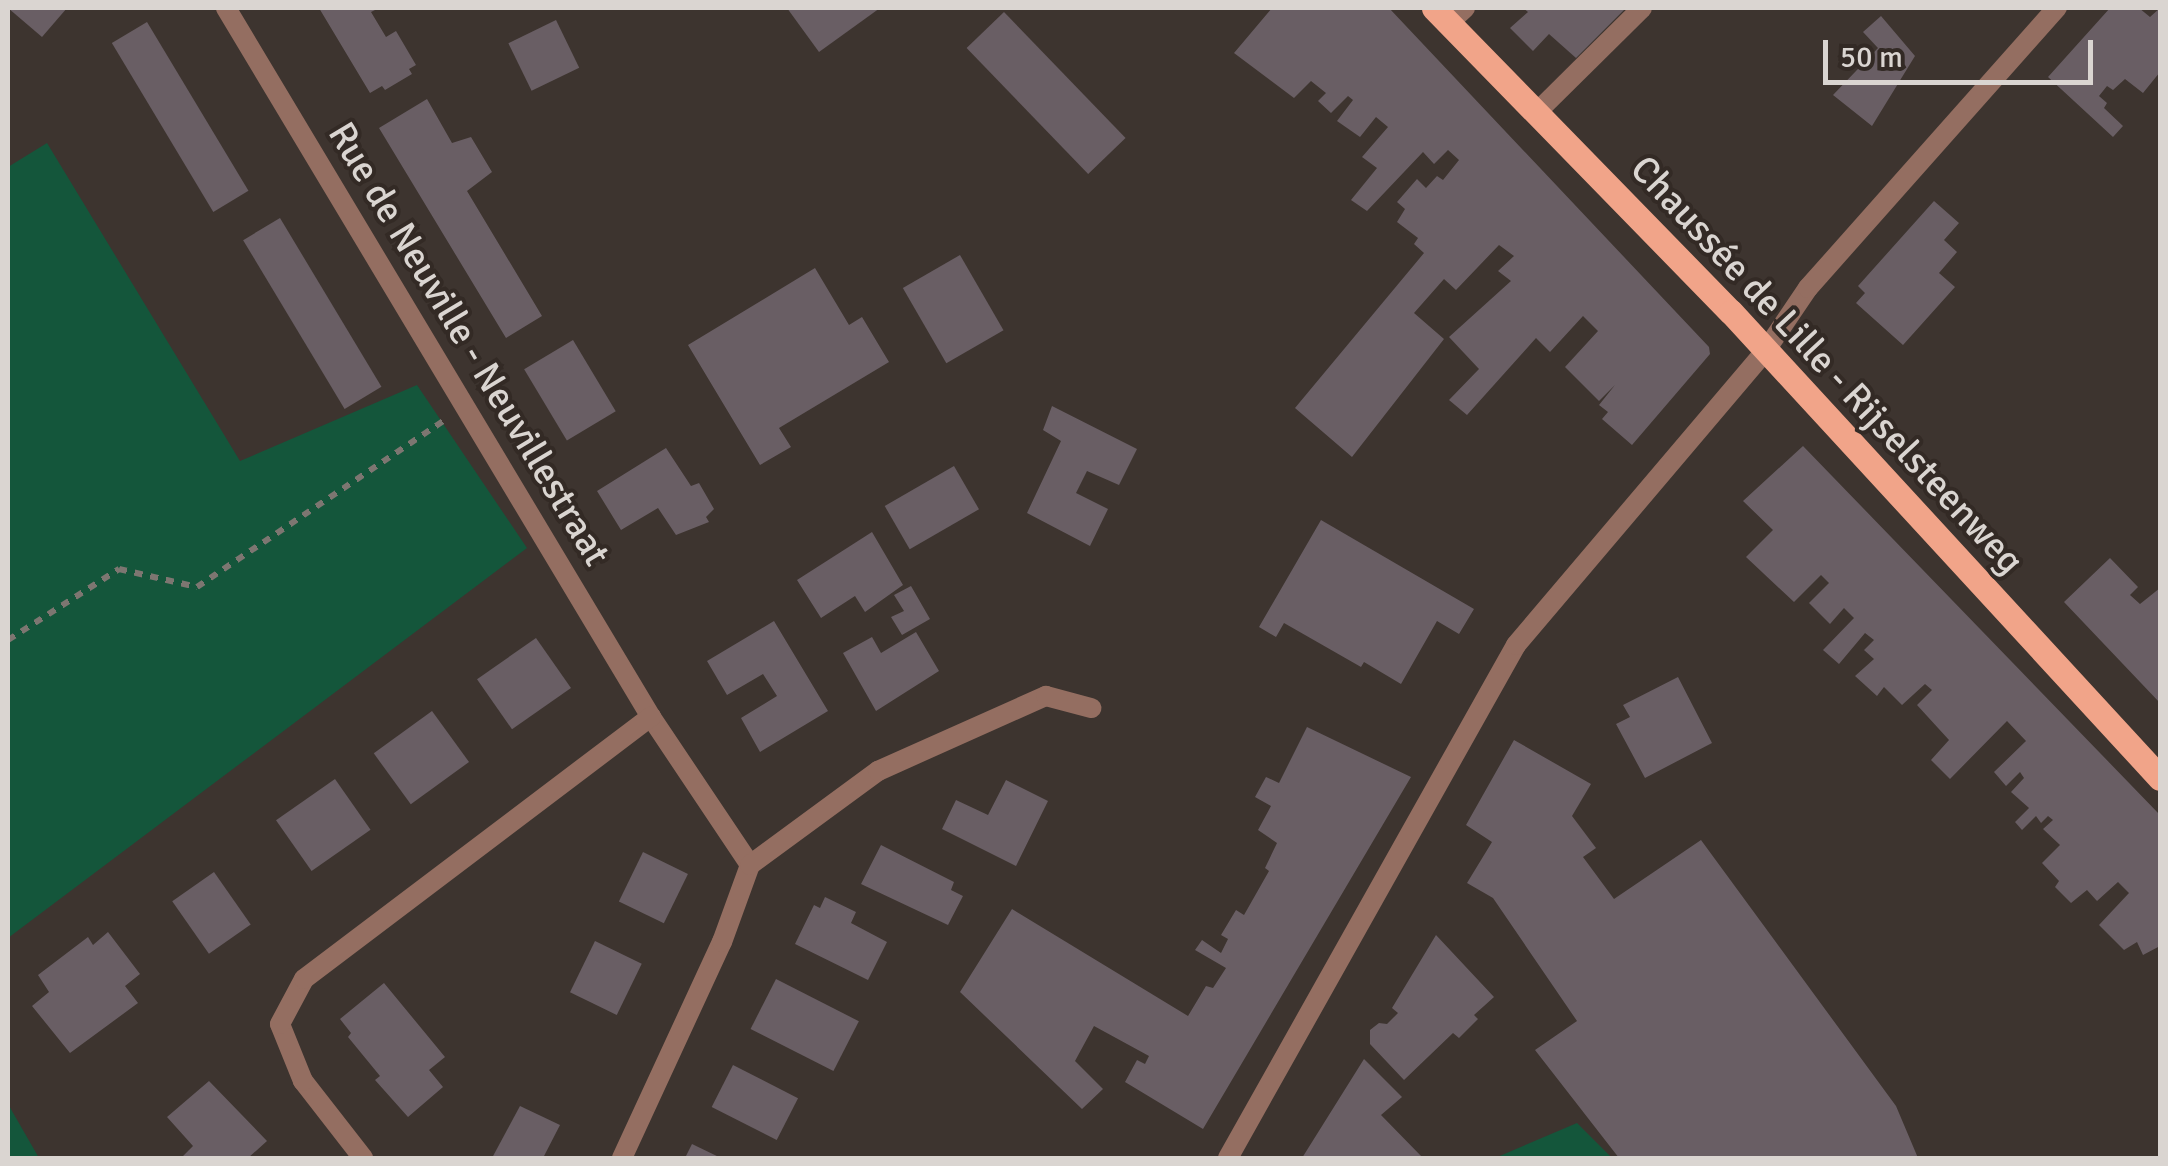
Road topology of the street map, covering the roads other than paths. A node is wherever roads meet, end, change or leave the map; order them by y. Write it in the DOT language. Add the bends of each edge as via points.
graph roads {
  1 [pos="226,8"];
  2 [pos="1642,8"];
  3 [pos="2057,8"];
  4 [pos="1449,13"];
  5 [pos="1536,113"];
  6 [pos="1766,350"];
  7 [pos="1091,708"];
  8 [pos="651,717"];
  9 [pos="2160,778"];
  10 [pos="750,865"];
  11 [pos="363,1158"];
  12 [pos="622,1158"];
  13 [pos="1228,1158"];
  1 -- 8 [label="street, Rue de Neuville - Neuvillestraat"];
  2 -- 5 [label="street"];
  3 -- 6 [label="street" via="1808,288"];
  4 -- 5 [label="main road, Chaussée de Lille - Rijselsteenweg"];
  5 -- 6 [label="main road, Chaussée de Lille - Rijselsteenweg"];
  6 -- 9 [label="main road, Chaussée de Lille - Rijselsteenweg"];
  6 -- 13 [label="street" via="1516,645"];
  7 -- 10 [label="street" via="1046,696 878,771"];
  8 -- 10 [label="street, Rue de Neuville - Neuvillestraat"];
  8 -- 11 [label="street" via="304,979 280,1024 303,1080"];
  10 -- 12 [label="street" via="722,942"];
}
